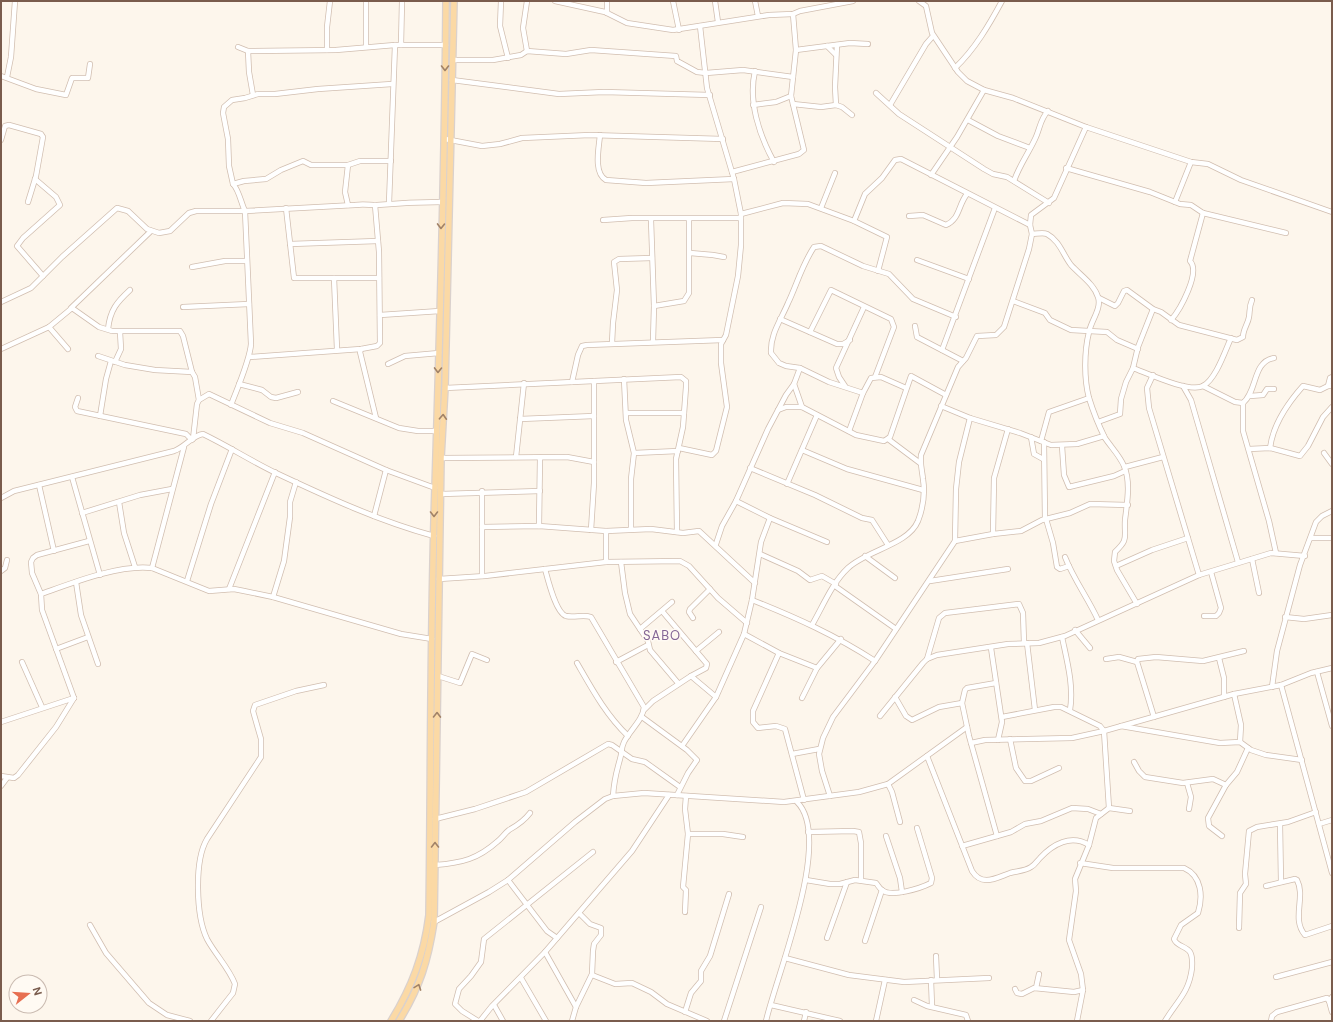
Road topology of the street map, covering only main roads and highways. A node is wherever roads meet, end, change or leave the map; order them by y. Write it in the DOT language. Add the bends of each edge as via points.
graph roads {
  1 [pos="446,1"];
  2 [pos="454,1"];
  3 [pos="448,140"];
  4 [pos="391,1021"];
  5 [pos="400,1021"];
  1 -- 3 [label="main road, one-way"];
  2 -- 3 [label="main road"];
  3 -- 4 [label="main road, one-way" via="442,202 432,639 429,915 419,967 406,997"];
  5 -- 3 [label="main road, one-way" via="416,994 430,947 434,922"];
}
